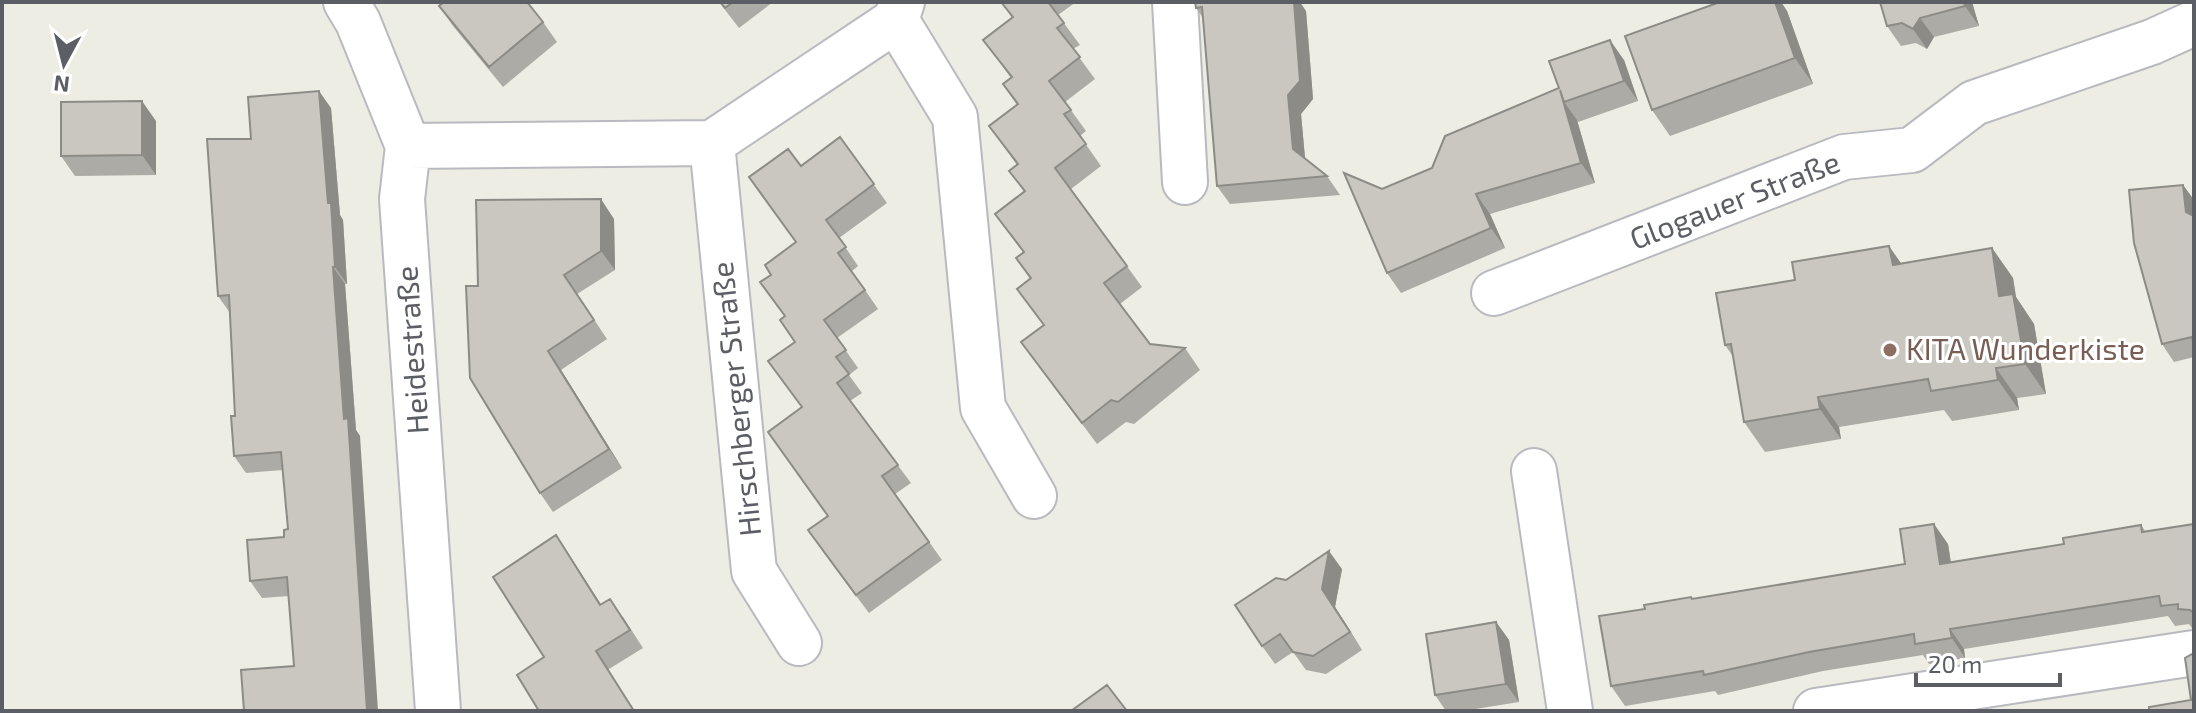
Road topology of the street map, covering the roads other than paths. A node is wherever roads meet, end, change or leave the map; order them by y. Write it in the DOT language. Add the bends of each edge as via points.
graph roads {
  1 [pos="346,2"];
  2 [pos="1175,2"];
  3 [pos="899,11"];
  4 [pos="2194,23"];
  5 [pos="712,143"];
  6 [pos="408,146"];
  7 [pos="1185,182"];
  8 [pos="1494,293"];
  9 [pos="1534,471"];
  10 [pos="1034,496"];
  11 [pos="799,643"];
  12 [pos="2194,653"];
  13 [pos="438,711"];
  14 [pos="1570,711"];
  15 [pos="1816,711"];
  1 -- 6 [label="street, Heidestraße"];
  2 -- 7 [label="street"];
  3 -- 5 [label="street"];
  3 -- 10 [label="street" via="955,117 983,408"];
  4 -- 8 [label="street, Glogauer Straße" via="1974,103 1912,150 1844,157"];
  5 -- 6 [label="street"];
  5 -- 11 [label="street, Hirschberger Straße" via="754,571"];
  6 -- 13 [label="street, Heidestraße" via="402,199"];
  9 -- 14 [label="street"];
  12 -- 15 [label="street"];
}
